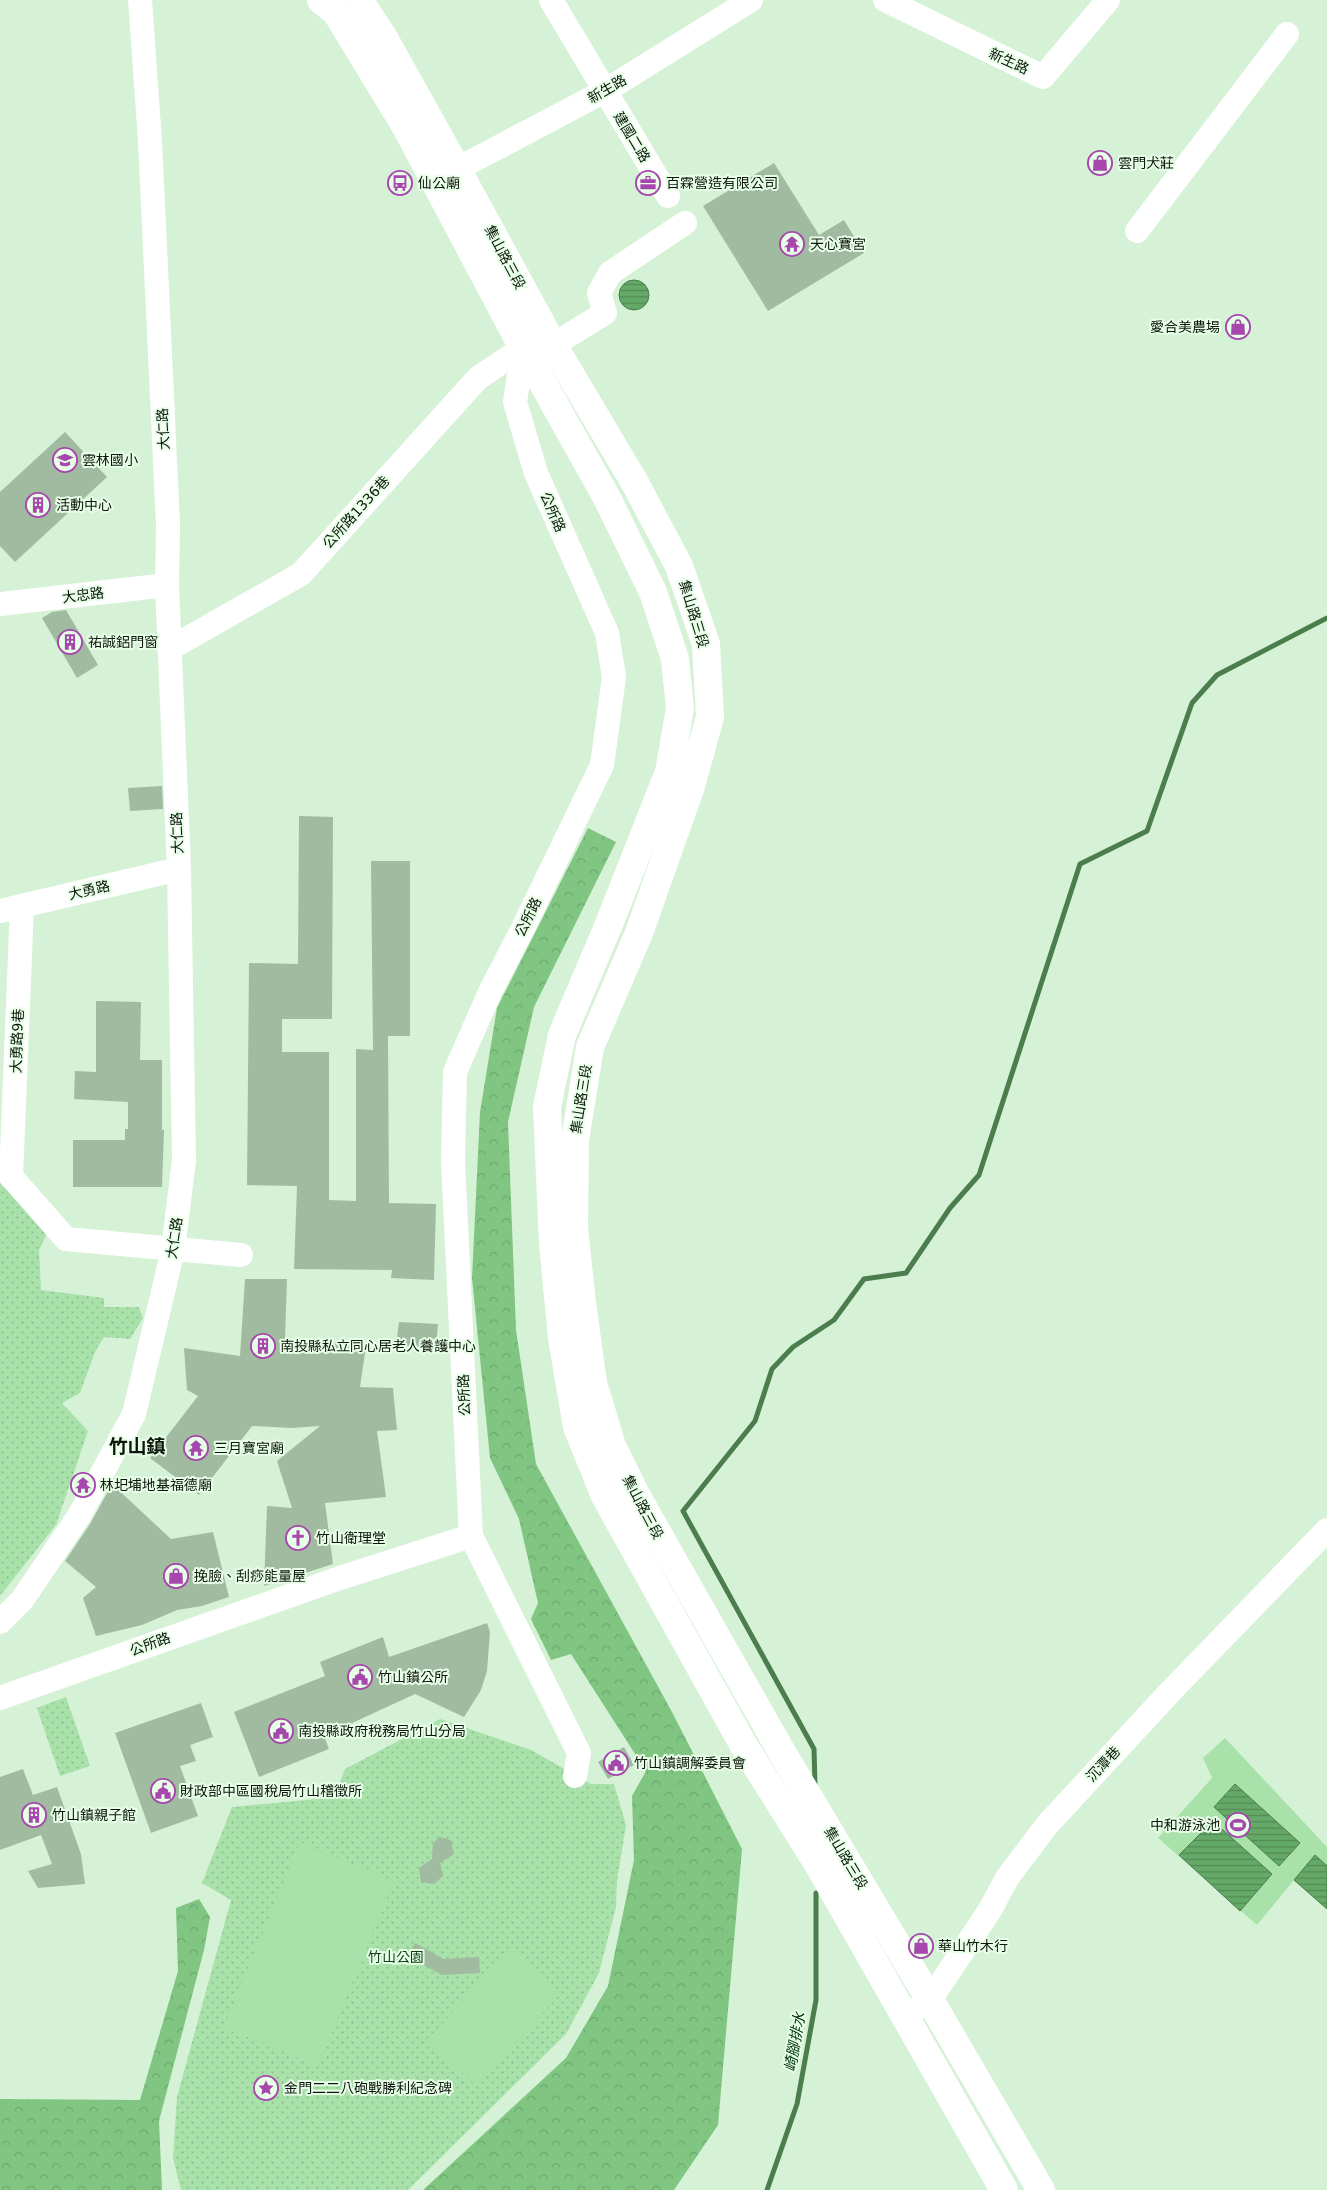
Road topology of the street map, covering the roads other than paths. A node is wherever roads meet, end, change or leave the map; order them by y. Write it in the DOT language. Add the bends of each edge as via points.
graph roads {
  1 [pos="140,0"];
  2 [pos="321,0"];
  3 [pos="359,0"];
  4 [pos="551,0"];
  5 [pos="751,0"];
  6 [pos="886,0"];
  7 [pos="1108,0"];
  8 [pos="1287,34"];
  9 [pos="605,91"];
  10 [pos="458,169"];
  11 [pos="668,196"];
  12 [pos="685,223"];
  13 [pos="1137,231"];
  14 [pos="553,346"];
  15 [pos="523,348"];
  16 [pos="167,585"];
  17 [pos="0,604"];
  18 [pos="169,649"];
  19 [pos="179,869"];
  20 [pos="11,909"];
  21 [pos="6,1170"];
  22 [pos="173,1250"];
  23 [pos="240,1255"];
  24 [pos="1327,1530"];
  25 [pos="471,1536"];
  26 [pos="0,1622"];
  27 [pos="0,1698"];
  28 [pos="575,1776"];
  29 [pos="930,2000"];
  30 [pos="905,2016"];
  31 [pos="1004,2190"];
  32 [pos="1041,2190"];
  1 -- 16 [label="street, 大仁路" via="168,525"];
  2 -- 15 [label="main road, 集山路三段" via="336,12 406,127"];
  3 -- 10 [label="main road, 集山路三段"];
  4 -- 9 [label="street, 建國二路"];
  5 -- 9 [label="street, 新生路"];
  6 -- 7 [label="street, 新生路" via="1043,77"];
  8 -- 13 [label="street"];
  9 -- 10 [label="street, 新生路"];
  9 -- 11 [label="street, 建國二路"];
  10 -- 14 [label="main road, 集山路三段"];
  12 -- 14 [label="street" via="610,273 599,293 605,313"];
  14 -- 15 [label="street"];
  14 -- 29 [label="main road, 集山路三段" via="635,483 679,566 706,644 710,717 691,786 639,933 590,1047 575,1140 574,1228 593,1383 612,1446 635,1493 780,1749"];
  15 -- 18 [label="street, 公所路1336巷" via="478,378 301,574"];
  15 -- 25 [label="street, 公所路" via="515,402 536,473 607,633 614,677 602,765 490,992 455,1072 453,1162"];
  15 -- 30 [label="main road, 集山路三段" via="607,498 653,592 675,659 680,708 669,772 562,1034 547,1107 560,1319 577,1427 605,1496 725,1712 818,1864"];
  16 -- 17 [label="street, 大忠路"];
  16 -- 18 [label="street, 大仁路"];
  18 -- 19 [label="street, 大仁路"];
  19 -- 20 [label="street, 大勇路"];
  19 -- 22 [label="street, 大仁路" via="184,1160"];
  20 -- 21 [label="street, 大勇路9巷"];
  21 -- 22 [label="street" via="66,1239"];
  22 -- 23 [label="street"];
  22 -- 26 [label="street, 大仁路" via="134,1414 79,1516 22,1600"];
  24 -- 29 [label="street, 沉潭巷" via="1170,1692 1047,1826 1007,1878 990,1910"];
  25 -- 27 [label="street, 公所路" via="314,1586"];
  25 -- 28 [label="street, 公所路" via="579,1753"];
  29 -- 30 [label="street, 沉潭巷"];
  29 -- 32 [label="main road, 集山路三段"];
  30 -- 31 [label="main road, 集山路三段"];
}
